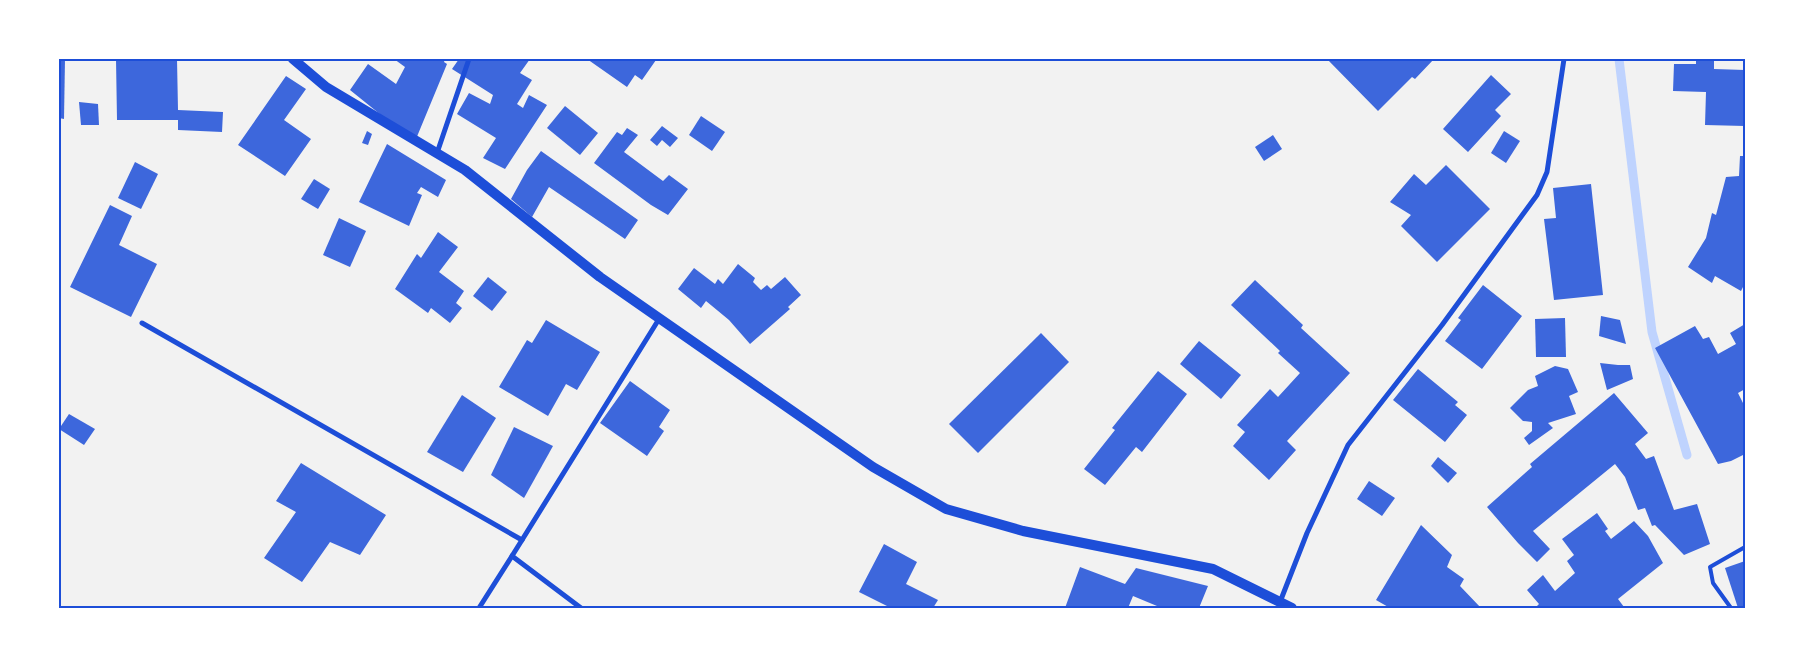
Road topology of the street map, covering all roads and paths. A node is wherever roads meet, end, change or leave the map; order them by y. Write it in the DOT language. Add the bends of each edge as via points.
graph roads {
  1 [pos="293,59"];
  2 [pos="469,59"];
  3 [pos="1564,59"];
  4 [pos="437,153"];
  5 [pos="659,319"];
  6 [pos="142,323"];
  7 [pos="522,540"];
  8 [pos="1745,546"];
  9 [pos="512,556"];
  10 [pos="1280,602"];
  11 [pos="479,608"];
  12 [pos="581,608"];
  13 [pos="1292,608"];
  14 [pos="1731,608"];
  1 -- 4 [label="main road" via="326,87"];
  2 -- 4 [label="street"];
  3 -- 10 [label="street" via="1546,172 1537,195 1442,326 1348,445 1307,533"];
  4 -- 5 [label="main road" via="465,170 600,277"];
  5 -- 7 [label="street"];
  5 -- 10 [label="main road" via="873,466 946,509 1023,531 1213,569"];
  6 -- 7 [label="street"];
  7 -- 9 [label="street"];
  8 -- 14 [label="lane" via="1710,567 1713,584"];
  9 -- 11 [label="street"];
  9 -- 12 [label="street"];
  10 -- 13 [label="main road"];
}
